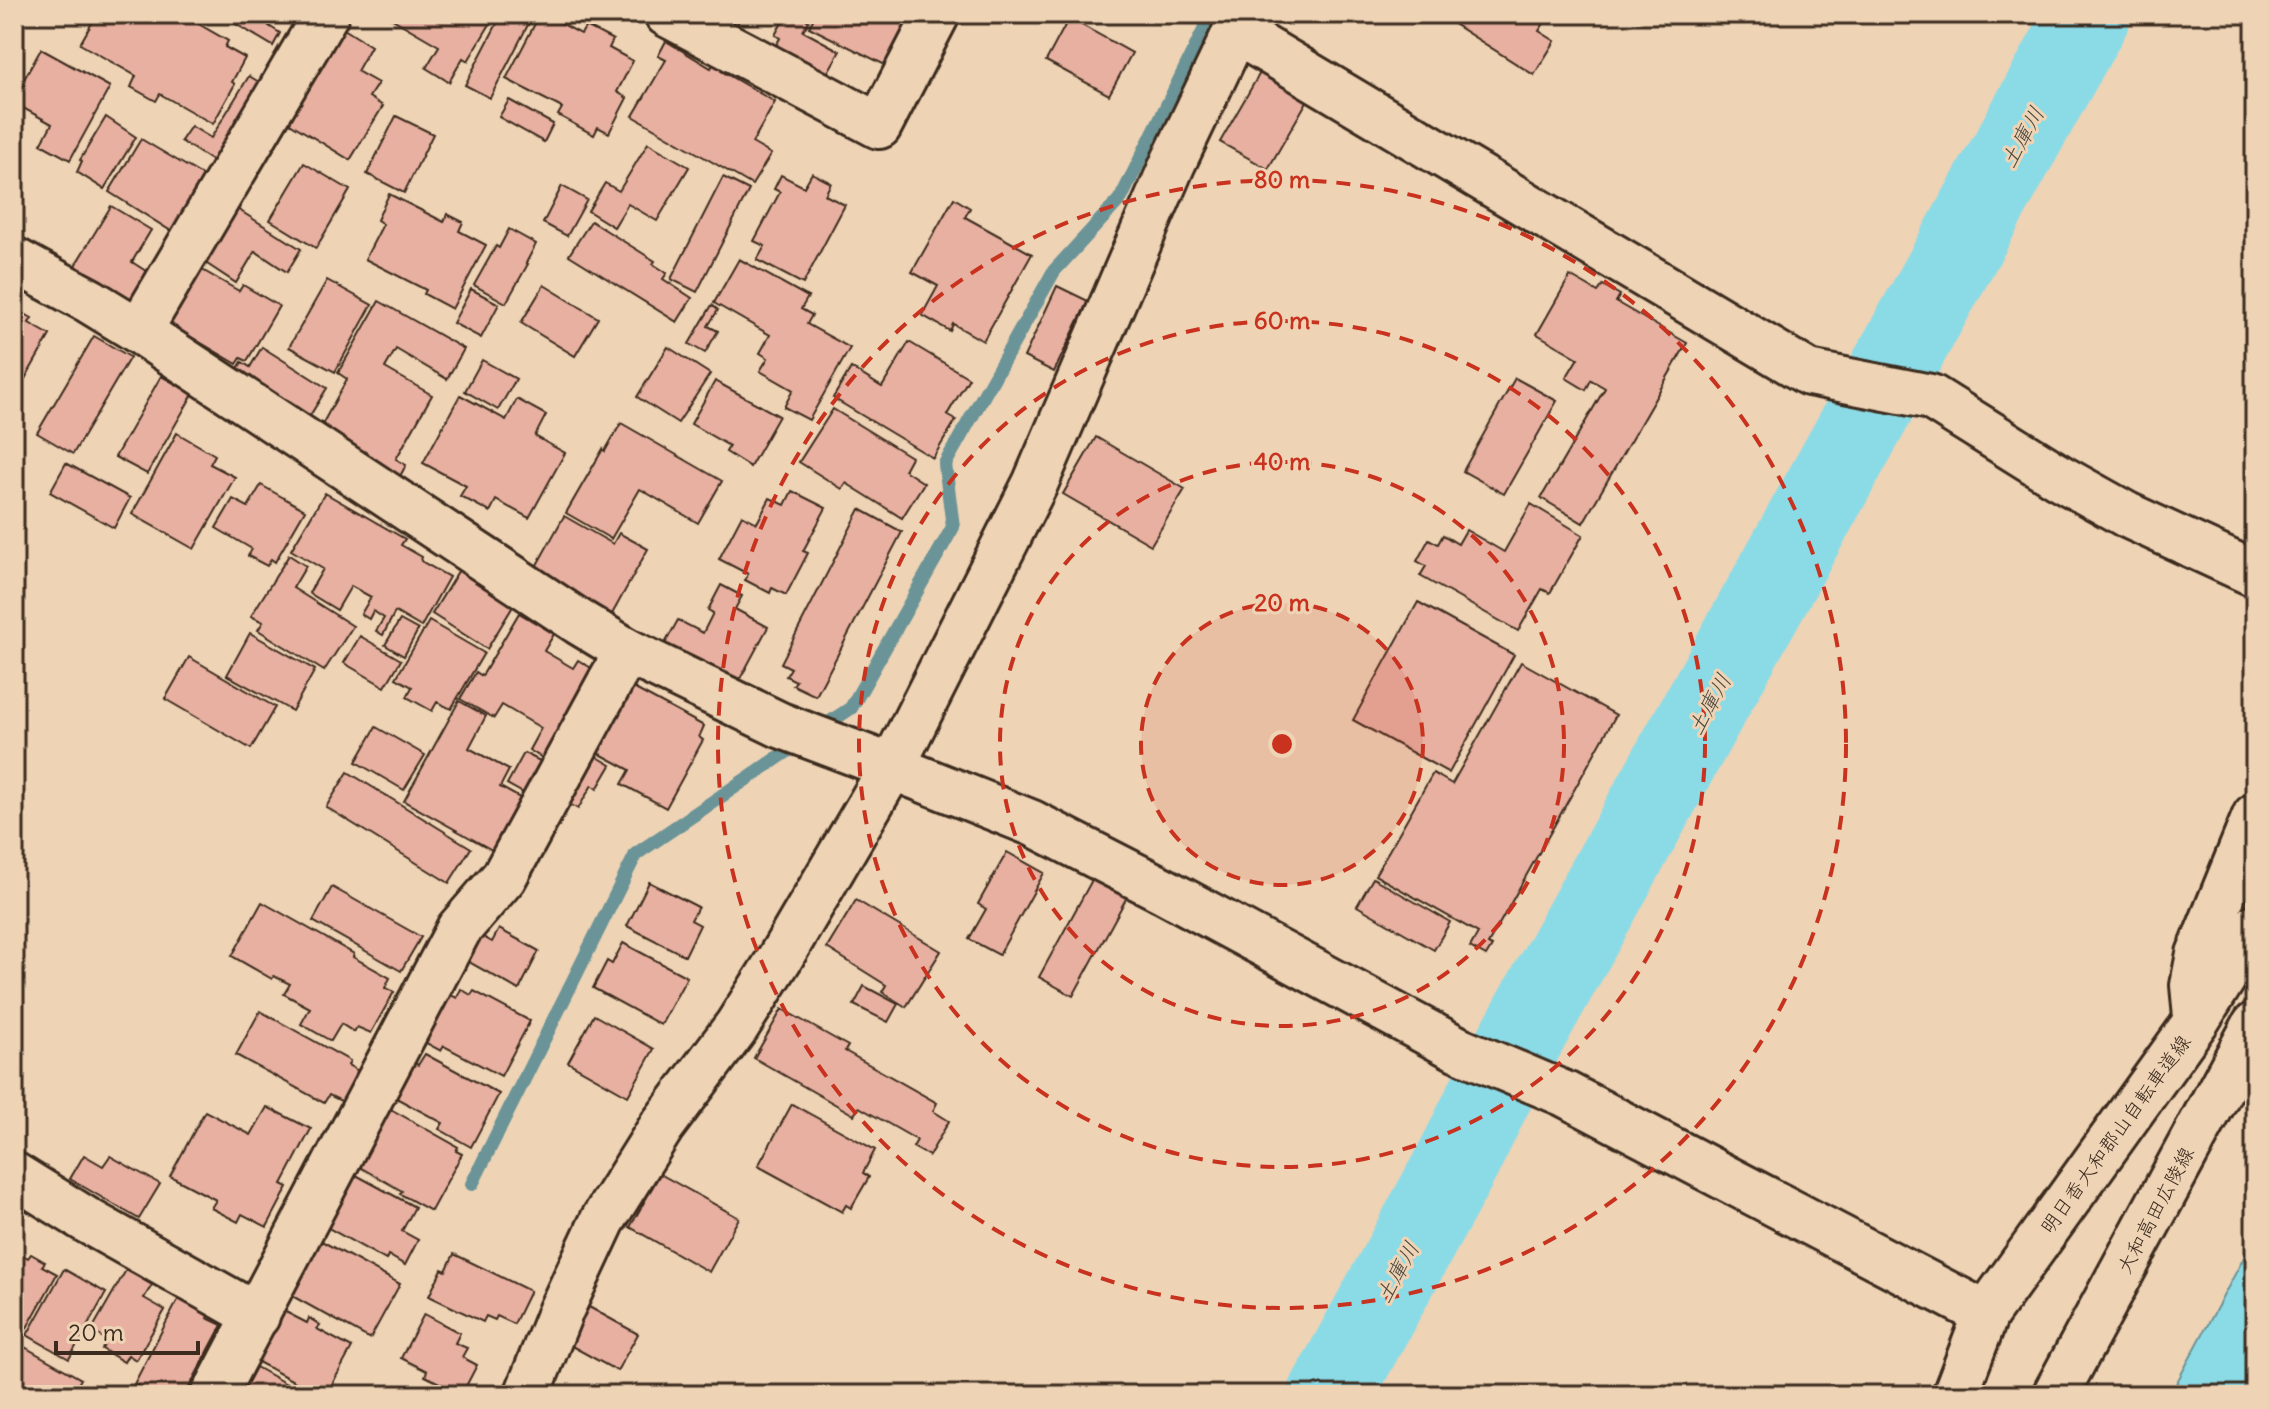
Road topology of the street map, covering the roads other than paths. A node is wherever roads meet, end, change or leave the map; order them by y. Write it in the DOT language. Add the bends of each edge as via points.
graph roads {
  1 [pos="326,14"];
  2 [pos="667,14"];
  3 [pos="937,14"];
  4 [pos="1239,22"];
  5 [pos="14,260"];
  6 [pos="139,331"];
  7 [pos="2255,574"];
  8 [pos="627,651"];
  9 [pos="892,767"];
  10 [pos="2255,816"];
  11 [pos="2255,927"];
  12 [pos="2197,1020"];
  13 [pos="2255,1025"];
  14 [pos="14,1175"];
  15 [pos="1986,1314"];
  16 [pos="257,1316"];
  17 [pos="214,1395"];
  18 [pos="527,1395"];
  19 [pos="1955,1395"];
  20 [pos="2055,1395"];
  1 -- 6 [label="street"];
  2 -- 3 [label="street" via="879,126"];
  4 -- 7 [label="street" via="1809,373 1931,397 2127,515"];
  4 -- 9 [label="street" via="1035,484"];
  5 -- 6 [label="street"];
  6 -- 8 [label="street"];
  8 -- 9 [label="street" via="780,725"];
  8 -- 16 [label="street" via="504,877 459,929"];
  9 -- 15 [label="street" via="1032,823 1458,1049 1565,1094"];
  9 -- 18 [label="street" via="737,1026 662,1126 603,1220"];
  10 -- 12 [label="street, 明日香大和郡山自転車道線" via="2199,954 2193,985"];
  11 -- 12 [label="street"];
  12 -- 15 [label="street, 明日香大和郡山自転車道線"];
  13 -- 20 [label="street, 大和高田広陵線"];
  14 -- 16 [label="street"];
  15 -- 19 [label="street, 明日香大和郡山自転車道線"];
  16 -- 17 [label="street"];
}
